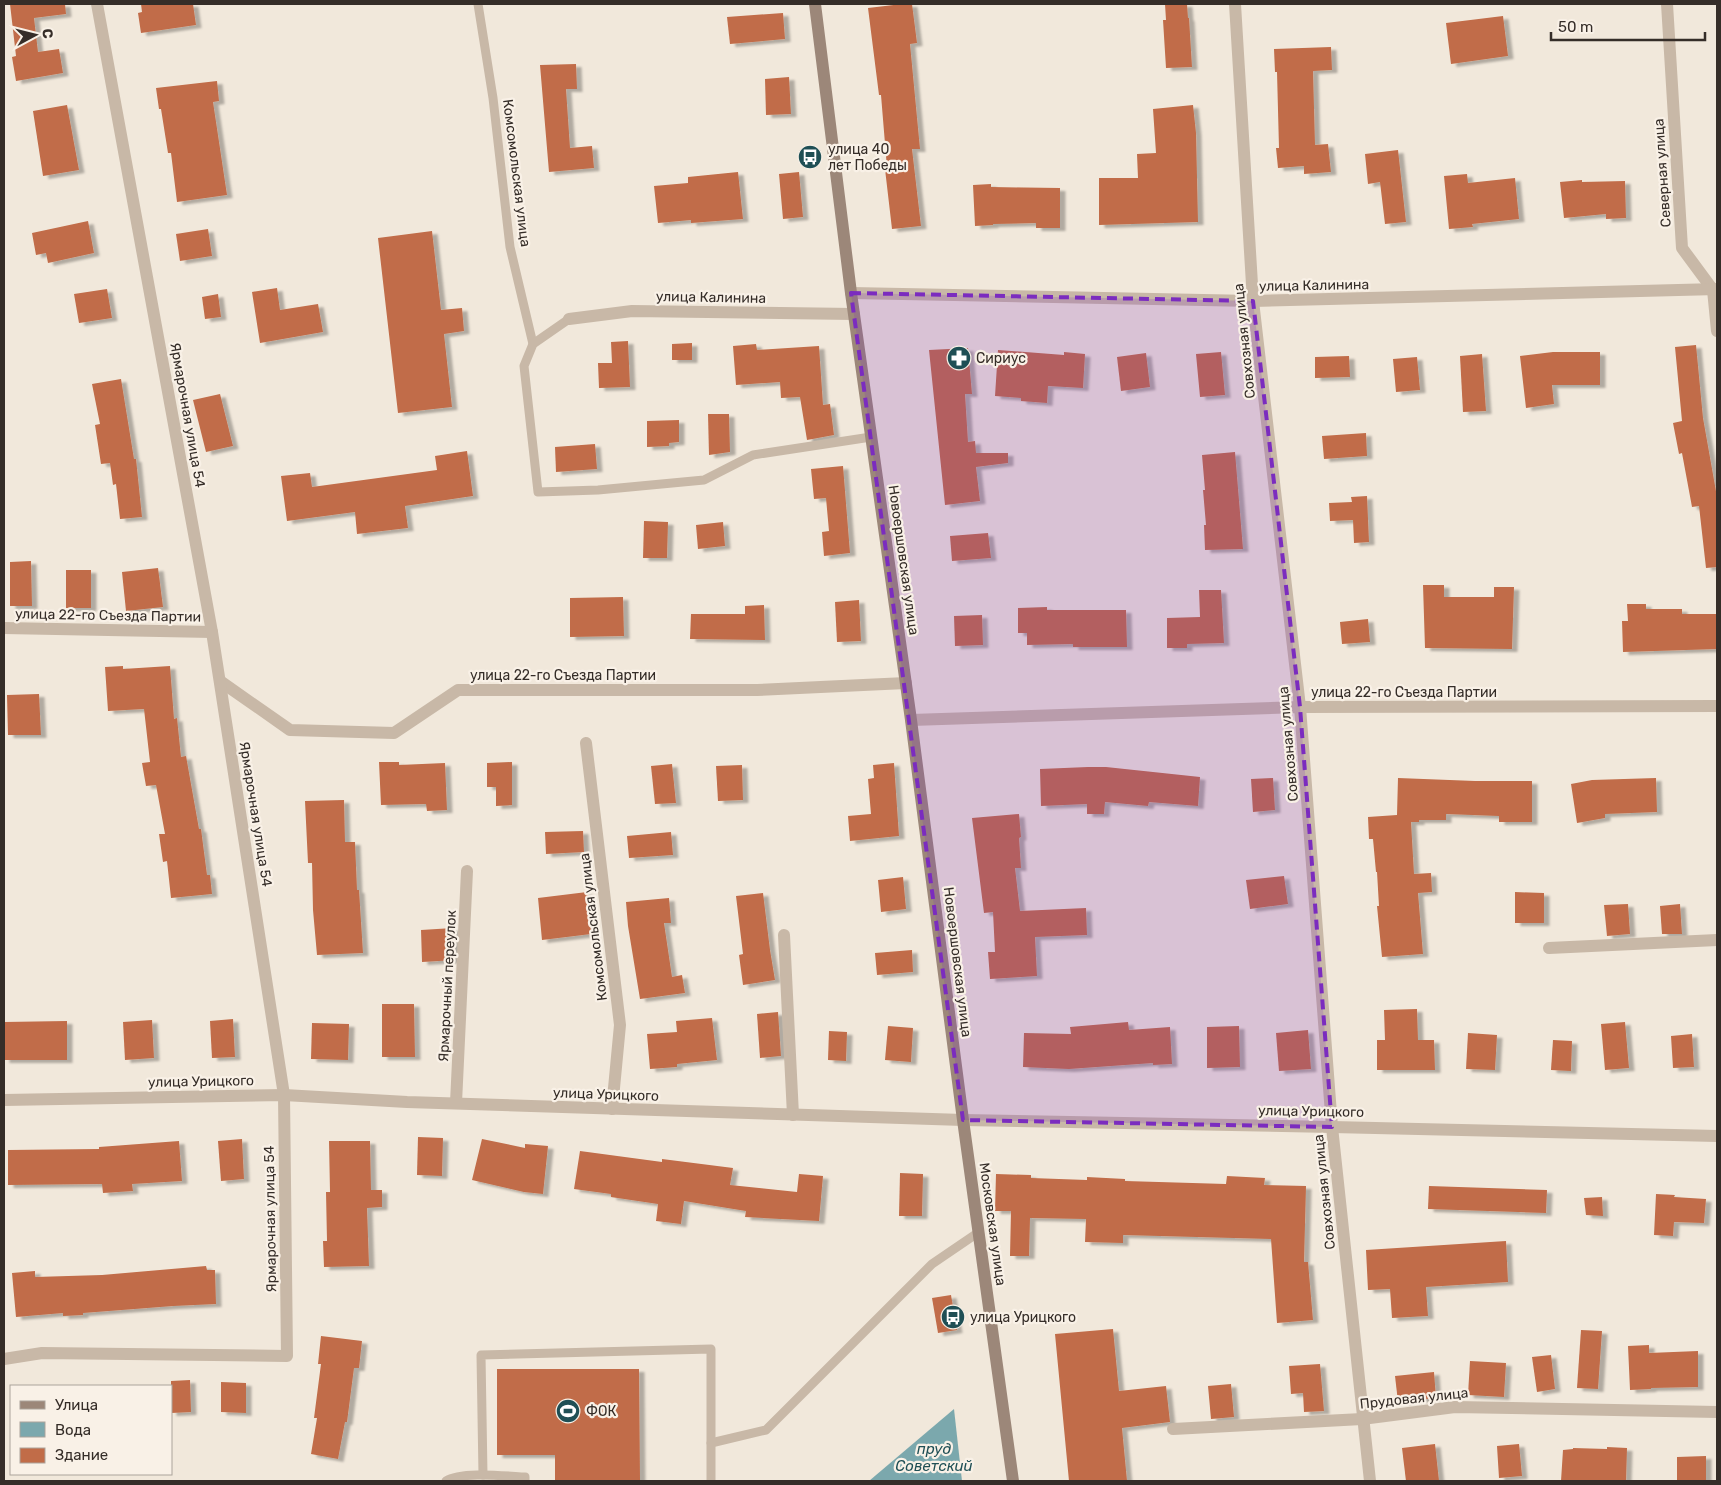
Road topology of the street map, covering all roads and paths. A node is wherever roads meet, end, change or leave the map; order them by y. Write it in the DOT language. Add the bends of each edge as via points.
graph roads {
  1 [pos="97,4"];
  2 [pos="478,4"];
  3 [pos="815,4"];
  4 [pos="1235,4"];
  5 [pos="1667,4"];
  6 [pos="1715,290"];
  7 [pos="850,293"];
  8 [pos="1253,301"];
  9 [pos="854,314"];
  10 [pos="569,320"];
  11 [pos="1717,331"];
  12 [pos="533,344"];
  13 [pos="871,437"];
  14 [pos="4,628"];
  15 [pos="212,632"];
  16 [pos="220,681"];
  17 [pos="906,683"];
  18 [pos="1717,706"];
  19 [pos="1300,707"];
  20 [pos="911,720"];
  21 [pos="586,743"];
  22 [pos="467,871"];
  23 [pos="784,935"];
  24 [pos="1717,940"];
  25 [pos="1549,948"];
  26 [pos="284,1095"];
  27 [pos="4,1100"];
  28 [pos="456,1104"];
  29 [pos="612,1109"];
  30 [pos="793,1115"];
  31 [pos="963,1120"];
  32 [pos="1332,1127"];
  33 [pos="1717,1136"];
  34 [pos="979,1232"];
  35 [pos="4,1359"];
  36 [pos="1717,1412"];
  37 [pos="1362,1419"];
  38 [pos="1173,1429"];
  39 [pos="710,1443"];
  40 [pos="483,1475"];
  41 [pos="446,1481"];
  42 [pos="526,1481"];
  43 [pos="711,1481"];
  44 [pos="1013,1481"];
  45 [pos="1370,1481"];
  1 -- 15 [label="street, Ярмарочная улица 54"];
  2 -- 12 [label="lane, Комсомольская улица" via="493,98 510,247"];
  3 -- 7 [label="main road, Новоершовская улица"];
  4 -- 8 [label="street, Совхозная улица"];
  5 -- 6 [label="street, Северная улица" via="1682,248"];
  6 -- 8 [label="street, улица Калинина"];
  6 -- 11 [label="street"];
  7 -- 8 [label="street, улица Калинина"];
  7 -- 9 [label="main road, Новоершовская улица"];
  8 -- 19 [label="street, Совхозная улица"];
  9 -- 10 [label="street, улица Калинина" via="632,311"];
  9 -- 13 [label="main road, Новоершовская улица"];
  10 -- 12 [label="lane"];
  12 -- 13 [label="lane" via="524,366 538,492 704,480 753,455"];
  13 -- 17 [label="main road, Новоершовская улица"];
  14 -- 15 [label="street, улица 22-го Съезда Партии"];
  15 -- 16 [label="street, Ярмарочная улица 54"];
  16 -- 17 [label="street, улица 22-го Съезда Партии" via="290,730 394,733 458,690 758,690"];
  16 -- 26 [label="street, Ярмарочная улица 54"];
  17 -- 20 [label="main road, Новоершовская улица"];
  18 -- 19 [label="street, улица 22-го Съезда Партии"];
  19 -- 20 [label="street, улица 22-го Съезда Партии"];
  19 -- 32 [label="street, Совхозная улица"];
  20 -- 31 [label="main road, Новоершовская улица"];
  21 -- 29 [label="street, Комсомольская улица" via="620,1025"];
  22 -- 28 [label="street, Ярмарочный переулок"];
  23 -- 30 [label="street"];
  24 -- 25 [label="street"];
  26 -- 27 [label="street, улица Урицкого"];
  26 -- 28 [label="street, улица Урицкого"];
  26 -- 35 [label="street, Ярмарочная улица 54" via="287,1356 42,1354"];
  28 -- 29 [label="street, улица Урицкого"];
  29 -- 30 [label="street, улица Урицкого"];
  30 -- 31 [label="street, улица Урицкого"];
  31 -- 32 [label="street, улица Урицкого"];
  31 -- 34 [label="main road, Московская улица"];
  32 -- 33 [label="street, улица Урицкого"];
  32 -- 37 [label="street, Совхозная улица"];
  34 -- 39 [label="lane" via="932,1264 766,1430"];
  34 -- 44 [label="main road, Московская улица"];
  36 -- 37 [label="street, Прудовая улица" via="1455,1406"];
  37 -- 38 [label="street, Прудовая улица"];
  37 -- 45 [label="street, Совхозная улица"];
  39 -- 40 [label="lane" via="711,1349 481,1354"];
  39 -- 43 [label="lane"];
  40 -- 41 [label="lane" via="452,1477"];
  40 -- 42 [label="lane" via="525,1477"];
}
